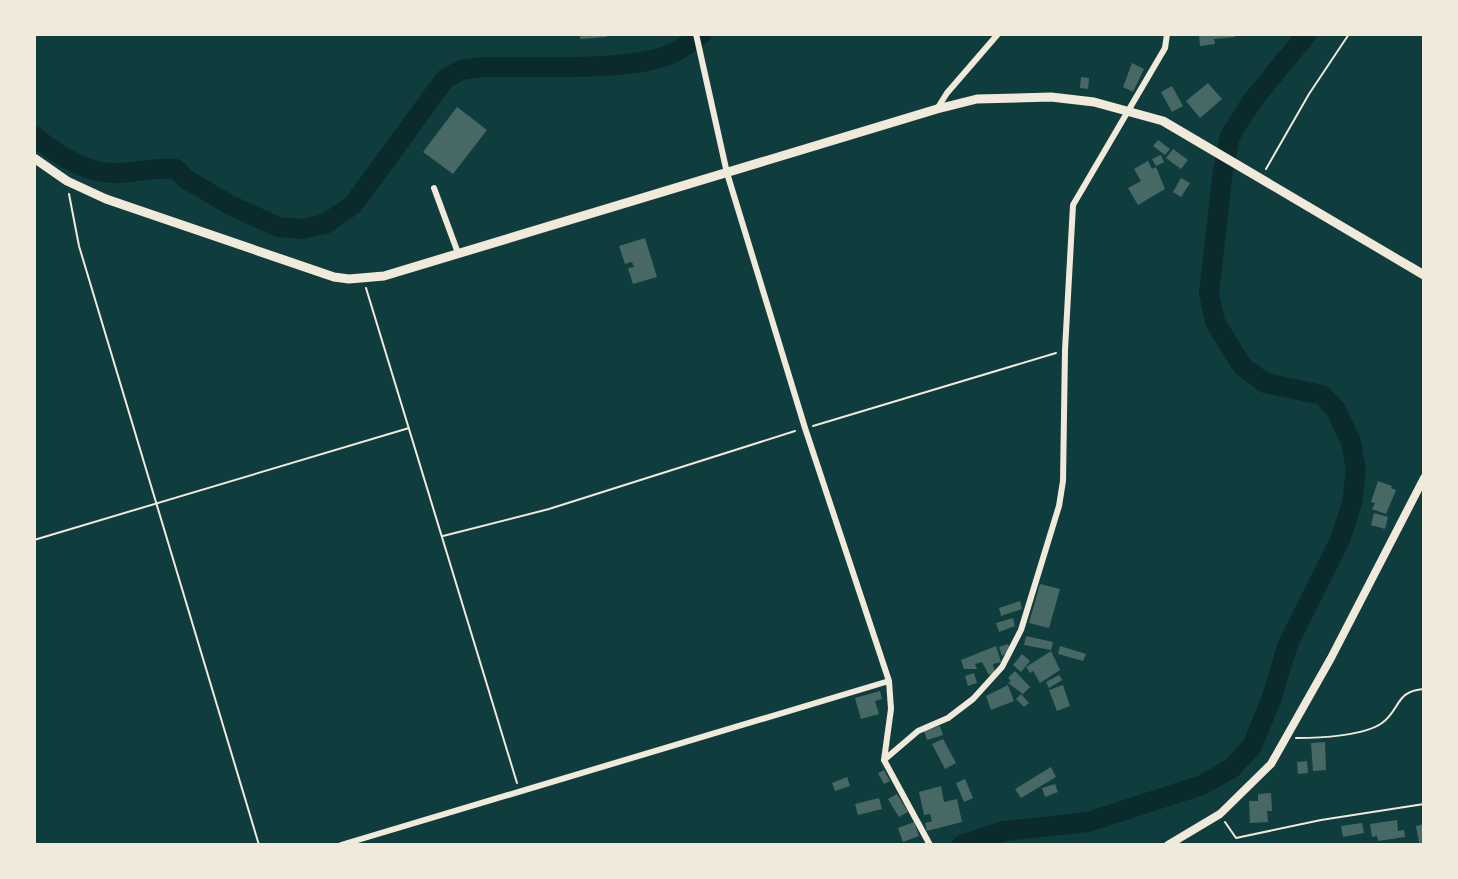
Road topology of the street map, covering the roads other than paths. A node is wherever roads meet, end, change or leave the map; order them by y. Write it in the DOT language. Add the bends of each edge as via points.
graph roads {
  1 [pos="696,34"];
  2 [pos="998,34"];
  3 [pos="1167,34"];
  4 [pos="937,109"];
  5 [pos="1128,111"];
  6 [pos="34,158"];
  7 [pos="727,173"];
  8 [pos="434,188"];
  9 [pos="458,253"];
  10 [pos="1424,275"];
  11 [pos="1424,478"];
  12 [pos="889,681"];
  13 [pos="884,760"];
  14 [pos="928,842"];
  15 [pos="341,845"];
  16 [pos="1168,845"];
  1 -- 7 [label="street"];
  2 -- 4 [label="street"];
  3 -- 5 [label="street" via="1165,48"];
  4 -- 5 [label="main road" via="977,99 1051,97"];
  4 -- 7 [label="main road"];
  5 -- 10 [label="main road" via="1163,121 1214,149"];
  5 -- 13 [label="street" via="1073,205 1063,481 1013,650 973,699 918,731"];
  6 -- 9 [label="main road" via="106,199 334,277 384,276"];
  7 -- 9 [label="main road"];
  7 -- 12 [label="street"];
  8 -- 9 [label="street"];
  11 -- 16 [label="main road" via="1264,772 1220,814"];
  12 -- 13 [label="street"];
  12 -- 15 [label="street"];
  13 -- 14 [label="street"];
}
